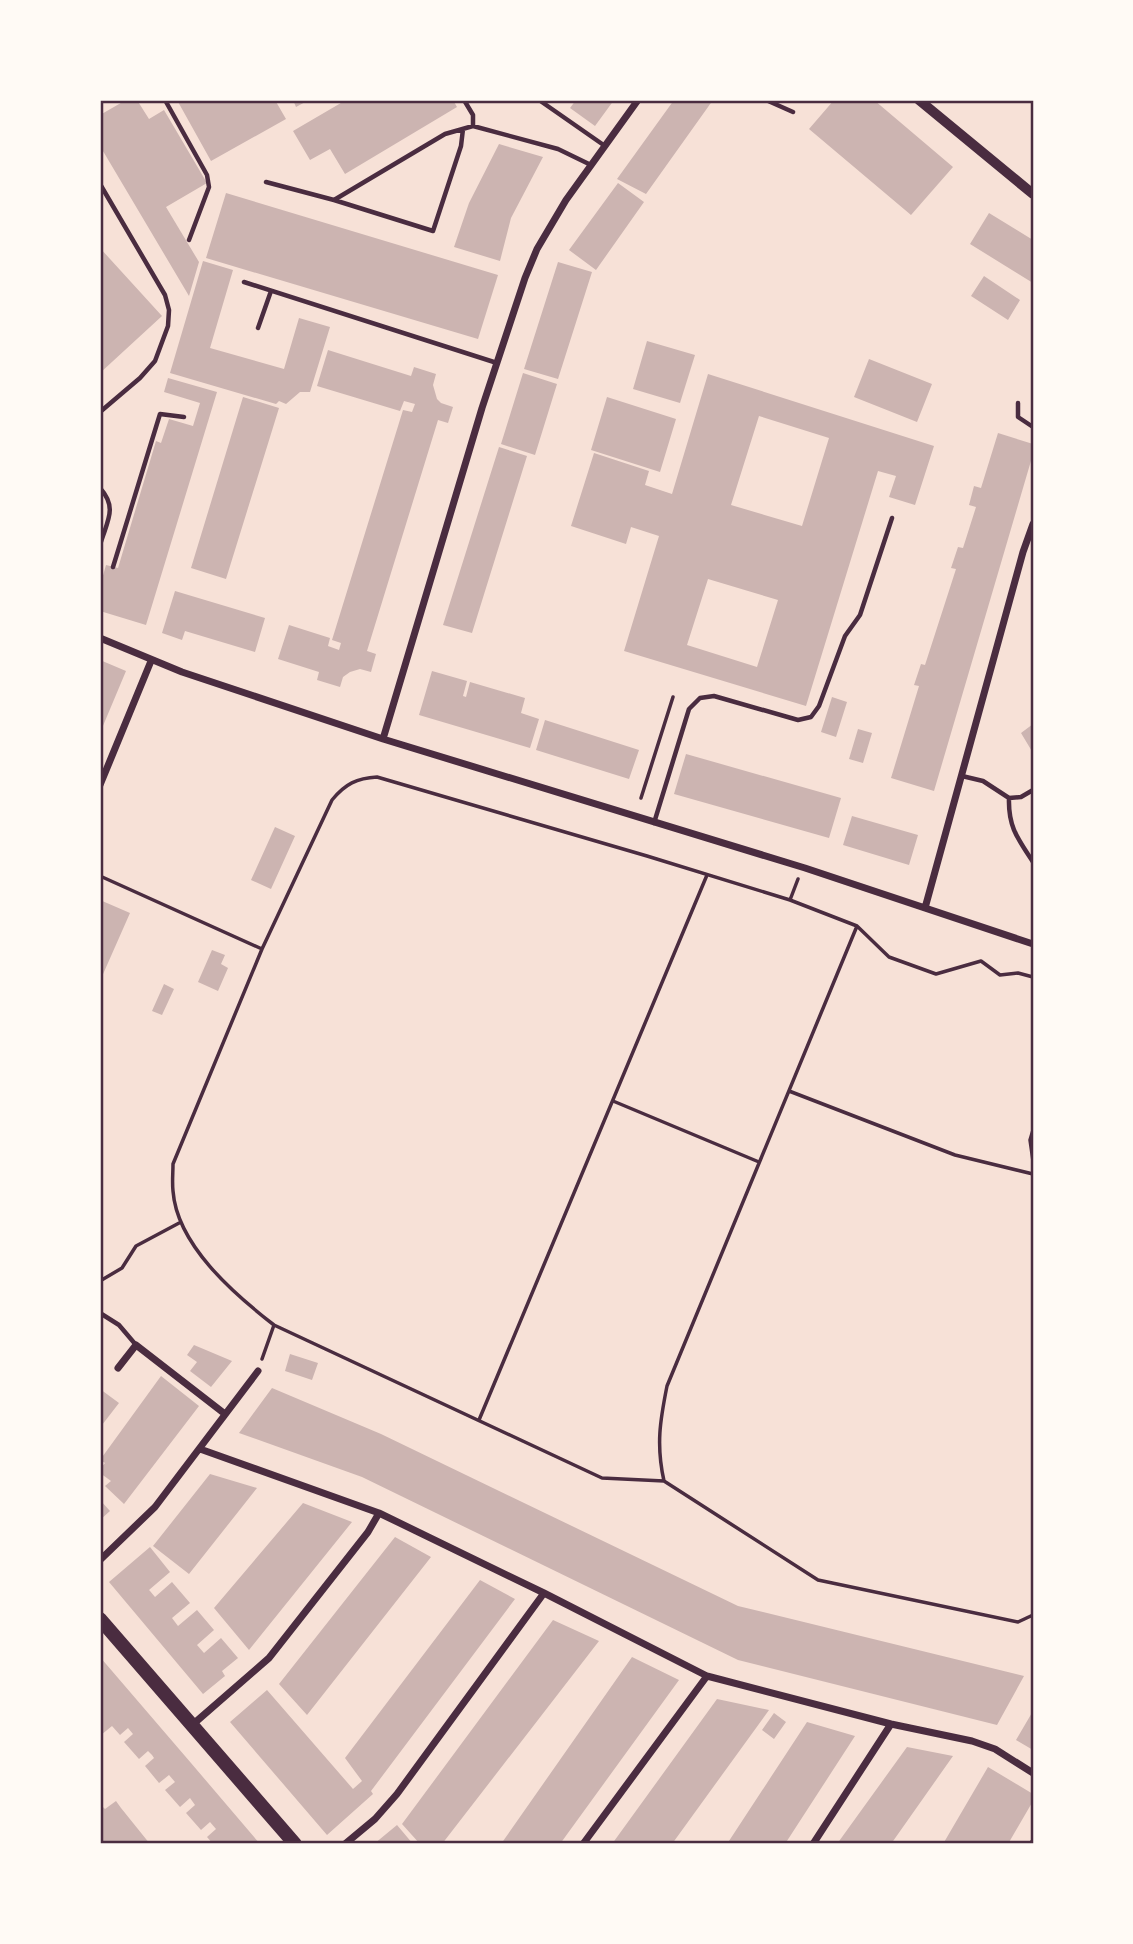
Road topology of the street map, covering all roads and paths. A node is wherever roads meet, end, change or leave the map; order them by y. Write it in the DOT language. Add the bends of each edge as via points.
graph roads {
  1 [pos="165,100"];
  2 [pos="464,100"];
  3 [pos="539,100"];
  4 [pos="638,100"];
  5 [pos="766,100"];
  6 [pos="919,100"];
  7 [pos="793,112"];
  8 [pos="472,126"];
  9 [pos="463,129"];
  10 [pos="605,146"];
  11 [pos="591,165"];
  12 [pos="266,182"];
  13 [pos="100,184"];
  14 [pos="1033,194"];
  15 [pos="334,200"];
  16 [pos="189,240"];
  17 [pos="244,282"];
  18 [pos="271,291"];
  19 [pos="258,328"];
  20 [pos="496,362"];
  21 [pos="1018,403"];
  22 [pos="100,412"];
  23 [pos="184,417"];
  24 [pos="1033,428"];
  25 [pos="100,488"];
  26 [pos="892,517"];
  27 [pos="1033,524"];
  28 [pos="100,545"];
  29 [pos="113,567"];
  30 [pos="100,638"];
  31 [pos="151,661"];
  32 [pos="673,697"];
  33 [pos="383,739"];
  34 [pos="961,776"];
  35 [pos="100,785"];
  36 [pos="1033,790"];
  37 [pos="641,798"];
  38 [pos="1009,798"];
  39 [pos="654,823"];
  40 [pos="1033,862"];
  41 [pos="707,875"];
  42 [pos="100,876"];
  43 [pos="797,883"];
  44 [pos="790,900"];
  45 [pos="925,908"];
  46 [pos="857,926"];
  47 [pos="1033,944"];
  48 [pos="262,948"];
  49 [pos="1033,977"];
  50 [pos="789,1091"];
  51 [pos="612,1101"];
  52 [pos="1033,1130"];
  53 [pos="1033,1161"];
  54 [pos="759,1162"];
  55 [pos="1033,1174"];
  56 [pos="181,1222"];
  57 [pos="100,1281"];
  58 [pos="100,1313"];
  59 [pos="274,1325"];
  60 [pos="136,1345"];
  61 [pos="118,1368"];
  62 [pos="258,1371"];
  63 [pos="225,1414"];
  64 [pos="479,1420"];
  65 [pos="200,1449"];
  66 [pos="664,1481"];
  67 [pos="379,1513"];
  68 [pos="100,1560"];
  69 [pos="544,1593"];
  70 [pos="1033,1599"];
  71 [pos="1033,1614"];
  72 [pos="100,1619"];
  73 [pos="707,1676"];
  74 [pos="891,1724"];
  75 [pos="191,1726"];
  76 [pos="1033,1773"];
  77 [pos="295,1844"];
  78 [pos="345,1844"];
  79 [pos="583,1844"];
  80 [pos="813,1844"];
  1 -- 16 [label="lane" via="207,174 209,187"];
  2 -- 8 [label="lane" via="473,115"];
  3 -- 10 [label="lane"];
  4 -- 10 [label="street"];
  5 -- 7 [label="lane"];
  6 -- 14 [label="street"];
  8 -- 9 [label="lane"];
  8 -- 11 [label="lane" via="558,149"];
  9 -- 15 [label="lane" via="445,134"];
  9 -- 15 [label="lane" via="433,232"];
  10 -- 11 [label="street"];
  11 -- 20 [label="street" via="537,249"];
  12 -- 15 [label="lane"];
  13 -- 22 [label="lane" via="165,295 169,310 155,361"];
  17 -- 18 [label="lane"];
  18 -- 19 [label="lane"];
  18 -- 20 [label="lane"];
  20 -- 33 [label="street"];
  21 -- 24 [label="lane" via="1018,417"];
  23 -- 29 [label="lane" via="160,414"];
  25 -- 28 [label="lane" via="111,506"];
  26 -- 39 [label="lane" via="860,615 845,636 817,711 798,720 714,696 700,698 689,709"];
  27 -- 34 [label="street"];
  30 -- 31 [label="street"];
  31 -- 33 [label="street"];
  31 -- 35 [label="street"];
  32 -- 37 [label="path"];
  33 -- 39 [label="street"];
  34 -- 38 [label="lane" via="983,781"];
  34 -- 45 [label="street"];
  36 -- 38 [label="lane"];
  38 -- 40 [label="lane" via="1009,821"];
  39 -- 45 [label="street"];
  41 -- 44 [label="path"];
  41 -- 48 [label="path" via="377,777 364,778 351,782 332,800"];
  41 -- 51 [label="path"];
  42 -- 48 [label="path"];
  43 -- 44 [label="path"];
  44 -- 46 [label="path"];
  45 -- 47 [label="street"];
  46 -- 49 [label="path" via="890,957 936,974 981,961 1000,975"];
  46 -- 50 [label="path"];
  48 -- 56 [label="path" via="173,1164 173,1194"];
  50 -- 54 [label="path"];
  50 -- 55 [label="path" via="955,1155"];
  51 -- 54 [label="path"];
  51 -- 64 [label="path"];
  52 -- 53 [label="path"];
  54 -- 66 [label="path" via="667,1386 658,1436"];
  56 -- 57 [label="path" via="136,1246 122,1268"];
  56 -- 59 [label="path" via="209,1266"];
  58 -- 60 [label="lane" via="119,1325"];
  59 -- 62 [label="path"];
  59 -- 64 [label="path"];
  60 -- 61 [label="street"];
  60 -- 63 [label="street"];
  62 -- 63 [label="street"];
  63 -- 65 [label="street"];
  64 -- 66 [label="path" via="602,1478"];
  65 -- 67 [label="street"];
  65 -- 68 [label="street" via="156,1507"];
  66 -- 71 [label="path" via="818,1580 1018,1622"];
  67 -- 69 [label="street"];
  67 -- 75 [label="street" via="269,1658"];
  69 -- 73 [label="street"];
  69 -- 78 [label="street" via="397,1794"];
  70 -- 71 [label="path"];
  72 -- 75 [label="main road"];
  73 -- 74 [label="street"];
  73 -- 79 [label="street"];
  74 -- 76 [label="street" via="972,1741 995,1749"];
  74 -- 80 [label="street"];
  75 -- 77 [label="main road"];
}
